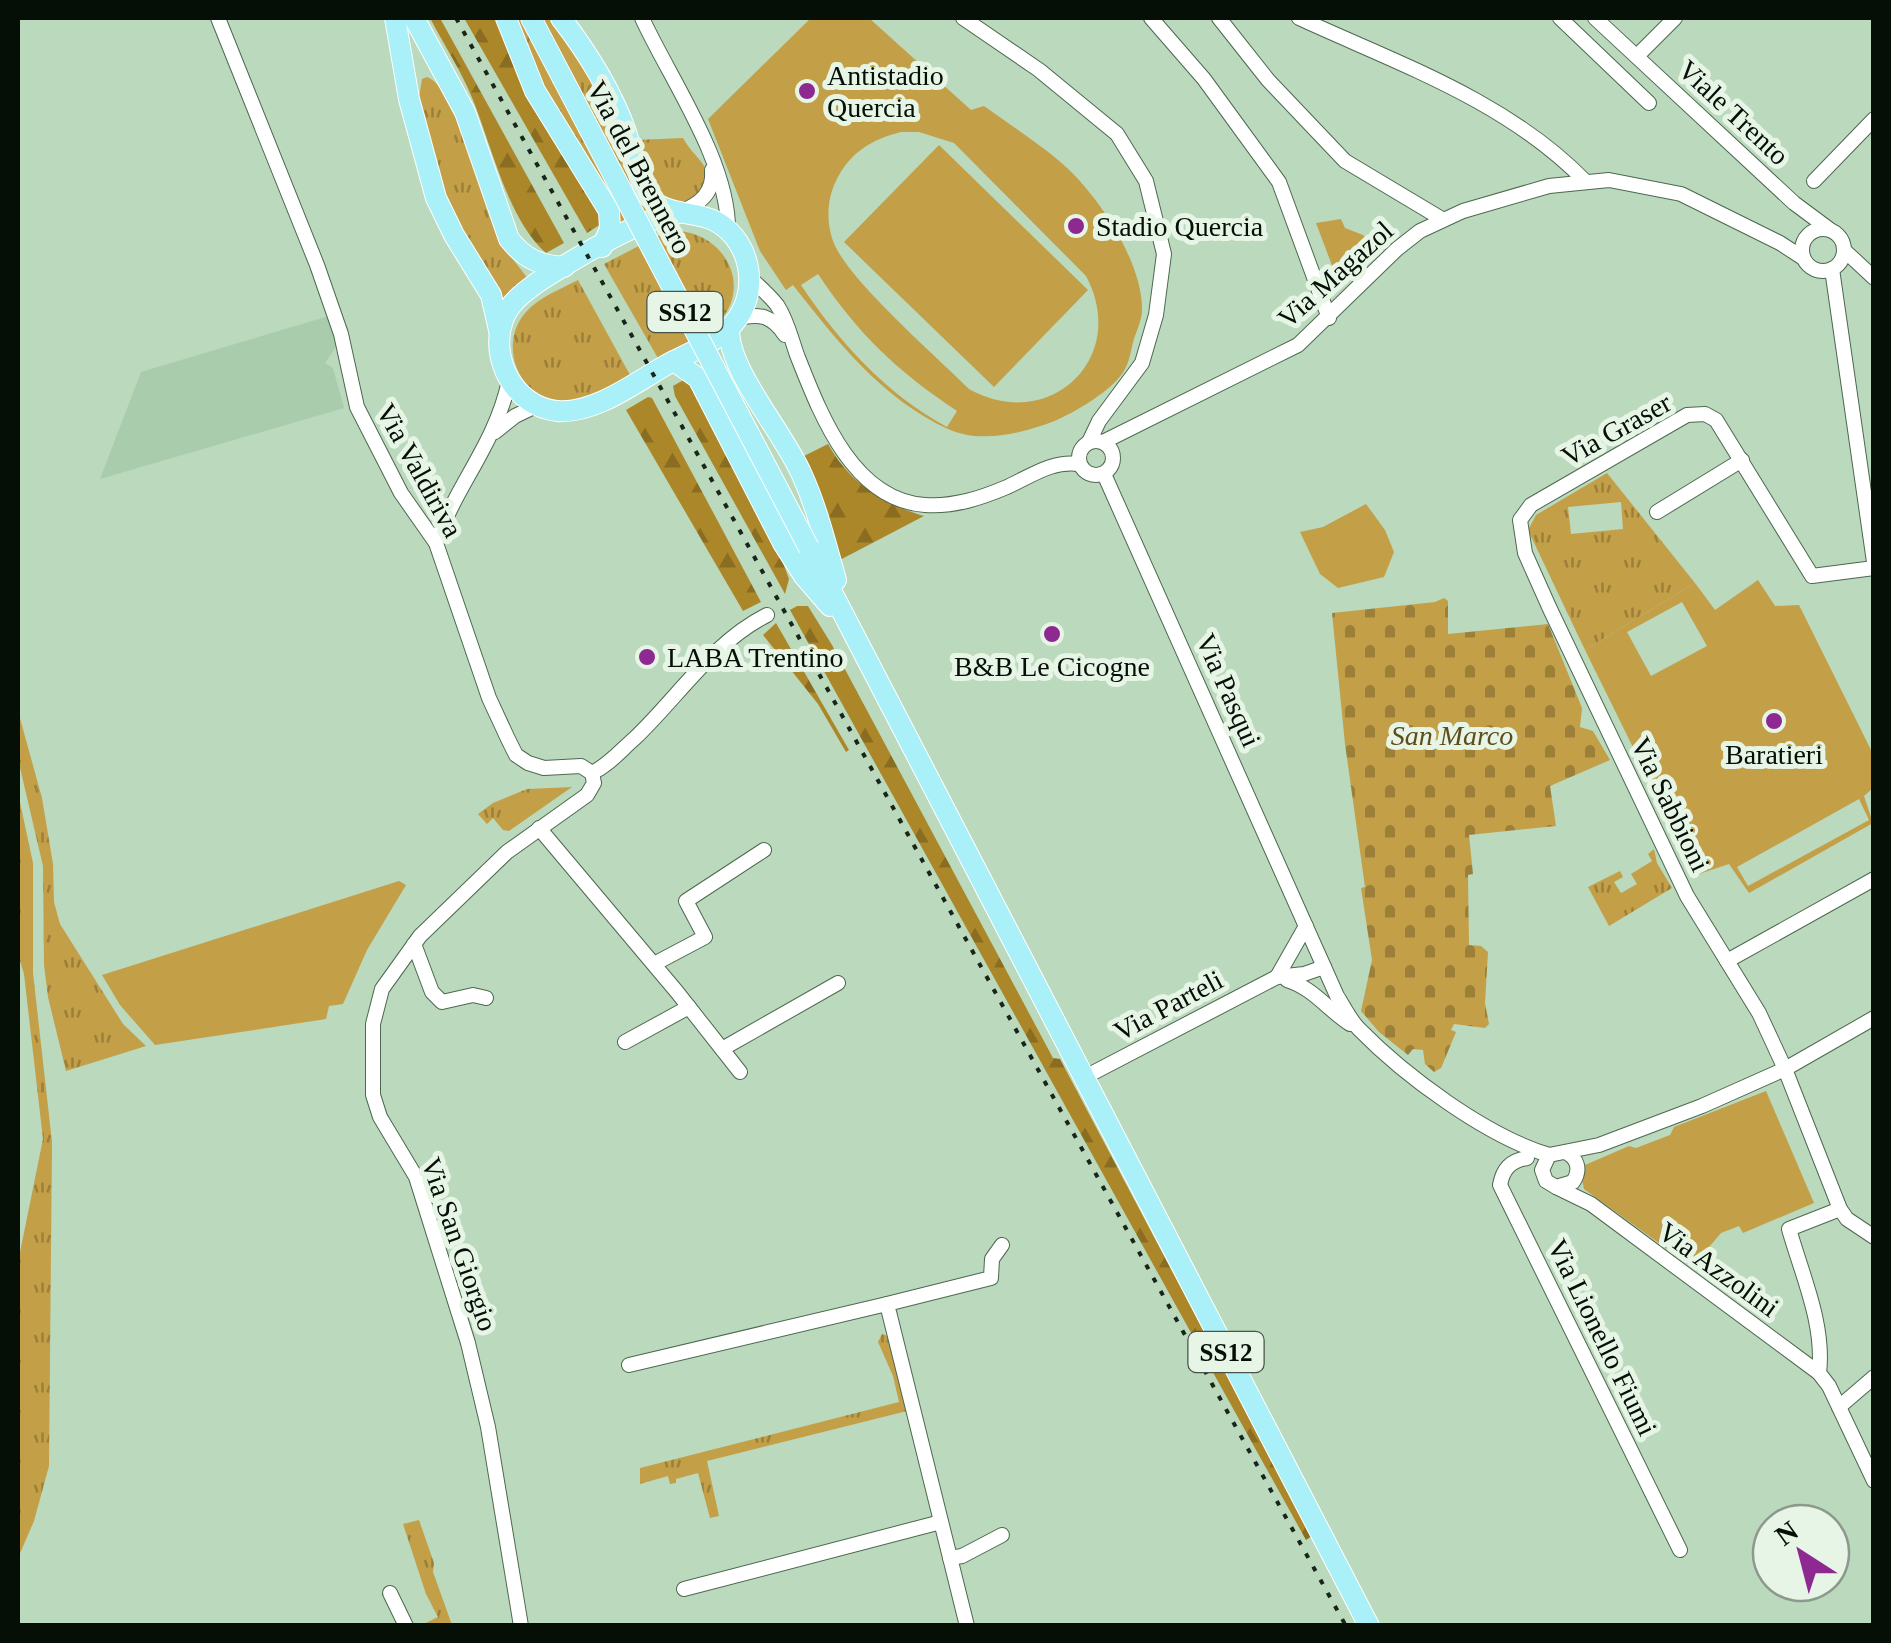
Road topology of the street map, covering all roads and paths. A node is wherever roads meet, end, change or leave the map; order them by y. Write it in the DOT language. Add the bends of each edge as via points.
graph roads {
  1 [pos="218,18"];
  2 [pos="395,18"];
  3 [pos="414,18"];
  4 [pos="506,18"];
  5 [pos="531,18"];
  6 [pos="561,18"];
  7 [pos="642,18"];
  8 [pos="963,18"];
  9 [pos="1151,18"];
  10 [pos="1219,18"];
  11 [pos="1298,18"];
  12 [pos="1560,18"];
  13 [pos="1595,18"];
  14 [pos="1675,18"];
  15 [pos="1636,56"];
  16 [pos="1649,102"];
  17 [pos="1874,119"];
  18 [pos="711,159"];
  19 [pos="1586,181"];
  20 [pos="1814,182"];
  21 [pos="1794,202"];
  22 [pos="680,213"];
  23 [pos="1442,219"];
  24 [pos="1829,229"];
  25 [pos="728,230"];
  26 [pos="1808,235"];
  27 [pos="1780,242"];
  28 [pos="602,246"];
  29 [pos="1804,258"];
  30 [pos="1834,263"];
  31 [pos="564,267"];
  32 [pos="1870,275"];
  33 [pos="750,278"];
  34 [pos="1329,318"];
  35 [pos="734,323"];
  36 [pos="500,334"];
  37 [pos="795,348"];
  38 [pos="674,361"];
  39 [pos="509,380"];
  40 [pos="538,405"];
  41 [pos="494,432"];
  42 [pos="1096,442"];
  43 [pos="1742,460"];
  44 [pos="1079,464"];
  45 [pos="1104,474"];
  46 [pos="1657,512"];
  47 [pos="436,544"];
  48 [pos="1526,553"];
  49 [pos="1874,565"];
  50 [pos="767,614"];
  51 [pos="846,621"];
  52 [pos="592,772"];
  53 [pos="539,828"];
  54 [pos="764,850"];
  55 [pos="1874,879"];
  56 [pos="1306,926"];
  57 [pos="414,944"];
  58 [pos="1727,961"];
  59 [pos="654,964"];
  60 [pos="1324,966"];
  61 [pos="1277,977"];
  62 [pos="838,982"];
  63 [pos="486,998"];
  64 [pos="690,1007"];
  65 [pos="1874,1018"];
  66 [pos="1356,1027"];
  67 [pos="625,1042"];
  68 [pos="722,1049"];
  69 [pos="1785,1069"];
  70 [pos="740,1072"];
  71 [pos="1083,1078"];
  72 [pos="1516,1145"];
  73 [pos="1599,1145"];
  74 [pos="1565,1152"];
  75 [pos="1549,1155"];
  76 [pos="1527,1158"];
  77 [pos="1577,1170"];
  78 [pos="1543,1176"];
  79 [pos="1556,1187"];
  80 [pos="1590,1204"];
  81 [pos="1840,1209"];
  82 [pos="1874,1237"];
  83 [pos="1002,1244"];
  84 [pos="886,1304"];
  85 [pos="629,1365"];
  86 [pos="1819,1373"];
  87 [pos="1874,1376"];
  88 [pos="1839,1407"];
  89 [pos="1874,1482"];
  90 [pos="941,1522"];
  91 [pos="1002,1535"];
  92 [pos="1680,1550"];
  93 [pos="950,1558"];
  94 [pos="684,1588"];
  95 [pos="390,1593"];
  96 [pos="406,1626"];
  97 [pos="521,1626"];
  98 [pos="967,1626"];
  99 [pos="1368,1626"];
  1 -- 47 [label="street, Via Valdiriva" via="317,265 357,407"];
  2 -- 36 [label="main road" via="408,100 436,198 491,295"];
  3 -- 31 [label="main road" via="465,112 510,238 533,262"];
  4 -- 28 [label="main road" via="535,91 609,211"];
  5 -- 51 [label="main road, Via del Brennero / SS12, bridge"];
  6 -- 22 [label="main road" via="612,98 648,195"];
  7 -- 18 [label="street"];
  8 -- 42 [label="street" via="1117,134 1146,181 1164,254 1156,315 1142,363 1099,421"];
  9 -- 34 [label="street" via="1279,182"];
  10 -- 23 [label="street" via="1345,161"];
  11 -- 19 [label="street" via="1476,98"];
  12 -- 16 [label="street"];
  13 -- 15 [label="street, Viale Trento"];
  14 -- 15 [label="street"];
  15 -- 21 [label="street, Viale Trento"];
  17 -- 20 [label="street"];
  18 -- 22 [label="street" via="712,186"];
  18 -- 25 [label="street"];
  19 -- 23 [label="street, Via Magazol"];
  19 -- 27 [label="street, Via Magazol" via="1681,194"];
  21 -- 24 [label="street, Viale Trento"];
  21 -- 26 [label="street, Viale Trento"];
  22 -- 25 [label="main road"];
  22 -- 28 [label="main road"];
  23 -- 34 [label="street, Via Magazol" via="1397,249"];
  24 -- 26 [label="street"];
  24 -- 30 [label="street, Viale Trento" via="1841,238"];
  25 -- 33 [label="main road"];
  26 -- 27 [label="street"];
  26 -- 29 [label="street"];
  27 -- 29 [label="street, Via Magazol"];
  28 -- 31 [label="main road"];
  29 -- 30 [label="street, Viale Trento"];
  30 -- 32 [label="street, Viale Trento"];
  30 -- 49 [label="street"];
  31 -- 36 [label="main road" via="518,298"];
  33 -- 35 [label="main road"];
  33 -- 37 [label="street" via="777,305"];
  34 -- 42 [label="street, Via Magazol" via="1279,356"];
  35 -- 37 [label="street" via="752,315 770,318"];
  35 -- 38 [label="main road"];
  35 -- 51 [label="main road" via="732,358 803,476"];
  36 -- 39 [label="main road"];
  37 -- 44 [label="street" via="846,456 866,480 906,502 958,503 1048,467"];
  38 -- 40 [label="main road" via="586,408"];
  38 -- 51 [label="main road" via="698,378 783,542"];
  39 -- 40 [label="main road"];
  39 -- 41 [label="street"];
  40 -- 41 [label="street"];
  41 -- 47 [label="street"];
  42 -- 44 [label="street" via="1080,451"];
  42 -- 45 [label="street" via="1113,454"];
  43 -- 46 [label="street"];
  43 -- 48 [label="street, Via Graser" via="1716,420 1688,415 1532,505 1520,520"];
  43 -- 49 [label="street, Via Graser" via="1812,576"];
  44 -- 45 [label="street" via="1090,475"];
  45 -- 56 [label="street, Via Pasqui"];
  47 -- 52 [label="street, Via Valdiriva" via="488,698 516,754 544,768 581,766"];
  48 -- 58 [label="street, Via Sabbioni" via="1687,896"];
  50 -- 52 [label="street, Via San Giorgio" via="734,633 654,719"];
  51 -- 71 [label="main road, SS12"];
  52 -- 53 [label="street, Via San Giorgio" via="587,795"];
  53 -- 57 [label="street, Via San Giorgio"];
  53 -- 59 [label="street"];
  54 -- 59 [label="street" via="686,901 705,937"];
  55 -- 58 [label="street"];
  56 -- 60 [label="street"];
  56 -- 61 [label="street"];
  57 -- 63 [label="street" via="442,1002"];
  57 -- 97 [label="street, Via San Giorgio" via="376,1008 374,1095 416,1177 468,1343"];
  58 -- 69 [label="street, Via Sabbioni"];
  59 -- 64 [label="street"];
  60 -- 61 [label="street, Via Parteli"];
  60 -- 66 [label="street"];
  61 -- 66 [label="street" via="1307,986"];
  61 -- 71 [label="street, Via Parteli"];
  62 -- 68 [label="street"];
  64 -- 67 [label="street"];
  64 -- 68 [label="street"];
  65 -- 69 [label="street"];
  66 -- 72 [label="street" via="1425,1085"];
  68 -- 70 [label="street"];
  69 -- 73 [label="street"];
  69 -- 81 [label="street, Via Sabbioni"];
  71 -- 99 [label="main road, SS12"];
  72 -- 75 [label="street"];
  72 -- 76 [label="street"];
  73 -- 74 [label="street"];
  73 -- 77 [label="street"];
  74 -- 75 [label="street"];
  74 -- 77 [label="street"];
  75 -- 78 [label="street"];
  76 -- 78 [label="street"];
  76 -- 92 [label="street, Via Lionello Fiumi" via="1503,1170 1500,1185"];
  77 -- 79 [label="street" via="1568,1185"];
  77 -- 80 [label="street, Via Azzolini"];
  78 -- 79 [label="street"];
  79 -- 80 [label="street, Via Azzolini"];
  80 -- 86 [label="street, Via Azzolini"];
  81 -- 82 [label="street"];
  81 -- 86 [label="street" via="1789,1230 1818,1328"];
  83 -- 84 [label="street" via="991,1278"];
  84 -- 85 [label="street"];
  84 -- 90 [label="street"];
  86 -- 88 [label="street"];
  87 -- 88 [label="street"];
  88 -- 89 [label="street"];
  90 -- 93 [label="street"];
  90 -- 94 [label="street"];
  91 -- 93 [label="street"];
  93 -- 98 [label="street"];
  95 -- 96 [label="street"];
}
